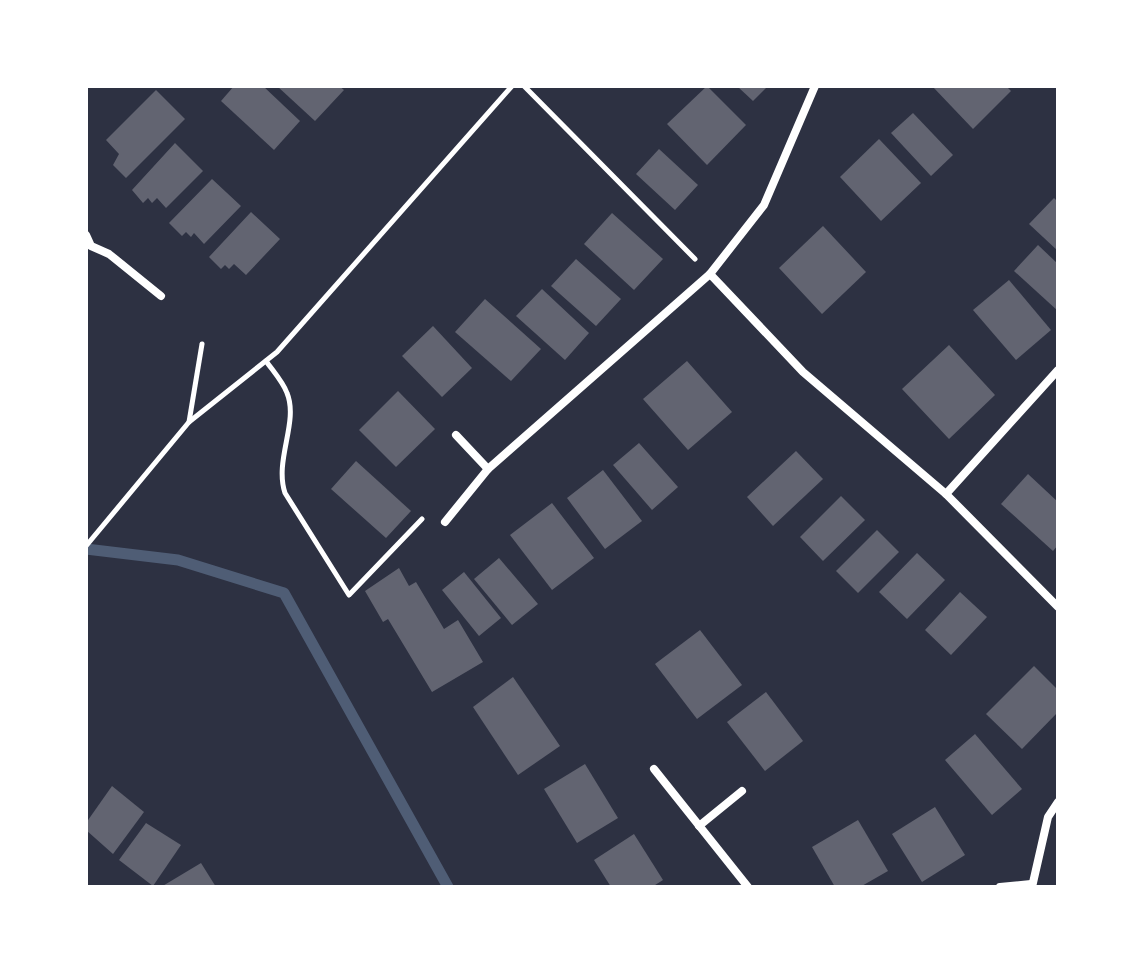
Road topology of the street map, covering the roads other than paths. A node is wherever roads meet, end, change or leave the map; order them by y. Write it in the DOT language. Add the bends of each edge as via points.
graph roads {
  1 [pos="815,86"];
  2 [pos="86,235"];
  3 [pos="88,250"];
  4 [pos="710,274"];
  5 [pos="161,296"];
  6 [pos="1058,370"];
  7 [pos="456,435"];
  8 [pos="488,469"];
  9 [pos="946,494"];
  10 [pos="445,522"];
  11 [pos="1058,607"];
  12 [pos="654,769"];
  13 [pos="742,791"];
  14 [pos="1058,802"];
  15 [pos="699,826"];
  16 [pos="1032,886"];
  17 [pos="748,887"];
  18 [pos="1000,887"];
  1 -- 4 [label="street" via="764,205"];
  2 -- 3 [label="street"];
  3 -- 5 [label="street" via="109,254"];
  4 -- 8 [label="street"];
  4 -- 9 [label="street" via="803,372"];
  6 -- 9 [label="street"];
  7 -- 8 [label="street"];
  8 -- 10 [label="street"];
  9 -- 11 [label="street"];
  12 -- 15 [label="street"];
  13 -- 15 [label="street"];
  14 -- 16 [label="street" via="1048,817"];
  15 -- 17 [label="street"];
  16 -- 18 [label="street"];
}
